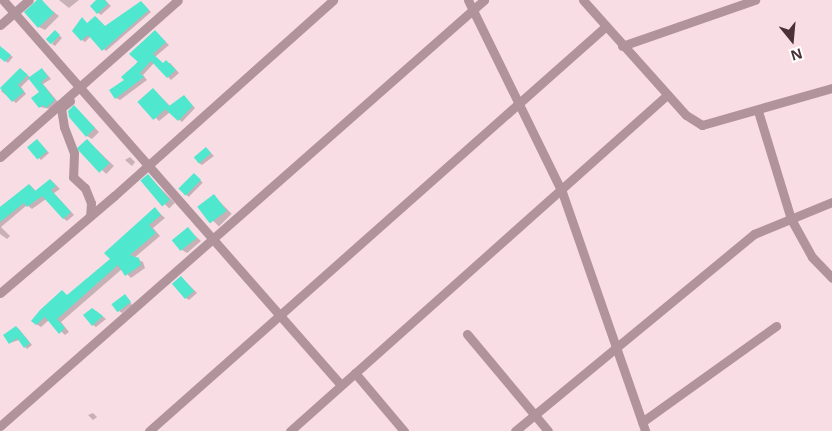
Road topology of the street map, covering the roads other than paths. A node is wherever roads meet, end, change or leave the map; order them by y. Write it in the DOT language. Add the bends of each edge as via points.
graph roads {
  1 [pos="3,0"];
  2 [pos="29,0"];
  3 [pos="178,0"];
  4 [pos="332,0"];
  5 [pos="468,0"];
  6 [pos="484,0"];
  7 [pos="583,0"];
  8 [pos="755,0"];
  9 [pos="473,10"];
  10 [pos="14,13"];
  11 [pos="0,25"];
  12 [pos="605,27"];
  13 [pos="622,46"];
  14 [pos="77,87"];
  15 [pos="832,88"];
  16 [pos="667,95"];
  17 [pos="519,104"];
  18 [pos="758,111"];
  19 [pos="0,157"];
  20 [pos="148,163"];
  21 [pos="562,192"];
  22 [pos="832,202"];
  23 [pos="90,216"];
  24 [pos="790,219"];
  25 [pos="212,238"];
  26 [pos="832,278"];
  27 [pos="0,293"];
  28 [pos="279,316"];
  29 [pos="776,326"];
  30 [pos="467,334"];
  31 [pos="618,349"];
  32 [pos="356,372"];
  33 [pos="341,385"];
  34 [pos="535,415"];
  35 [pos="0,426"];
  36 [pos="643,427"];
  37 [pos="149,431"];
  38 [pos="290,431"];
  39 [pos="404,431"];
  40 [pos="515,431"];
  41 [pos="548,431"];
  1 -- 10 [label="street"];
  2 -- 10 [label="street"];
  3 -- 14 [label="street"];
  4 -- 20 [label="street"];
  5 -- 9 [label="street"];
  6 -- 9 [label="street"];
  7 -- 12 [label="street"];
  8 -- 13 [label="street"];
  9 -- 17 [label="street"];
  9 -- 25 [label="street"];
  10 -- 11 [label="street"];
  10 -- 14 [label="street"];
  12 -- 13 [label="street"];
  12 -- 17 [label="street"];
  13 -- 16 [label="street"];
  14 -- 19 [label="street"];
  14 -- 20 [label="street"];
  14 -- 23 [label="street" via="77,95 61,108 74,153 74,176 83,184 88,196"];
  15 -- 18 [label="street"];
  16 -- 18 [label="street" via="686,115 702,125"];
  16 -- 21 [label="street"];
  17 -- 21 [label="street"];
  17 -- 28 [label="street"];
  18 -- 24 [label="street"];
  20 -- 23 [label="street"];
  20 -- 25 [label="street"];
  21 -- 31 [label="street"];
  21 -- 32 [label="street"];
  22 -- 24 [label="street"];
  23 -- 27 [label="street"];
  24 -- 26 [label="street" via="812,257"];
  24 -- 31 [label="street" via="754,234"];
  25 -- 28 [label="street"];
  25 -- 35 [label="street"];
  28 -- 33 [label="street"];
  28 -- 37 [label="street"];
  29 -- 36 [label="street"];
  30 -- 34 [label="street"];
  31 -- 34 [label="street"];
  31 -- 36 [label="street"];
  32 -- 33 [label="street"];
  32 -- 39 [label="street"];
  33 -- 38 [label="street"];
  34 -- 40 [label="street"];
  34 -- 41 [label="street"];
}
